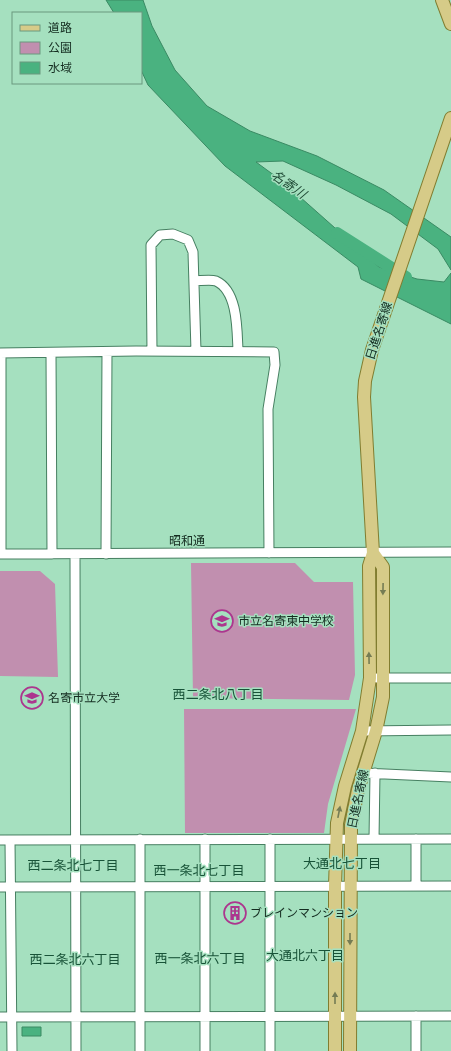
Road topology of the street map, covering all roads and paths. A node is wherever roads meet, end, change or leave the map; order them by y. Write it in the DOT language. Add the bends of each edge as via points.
graph roads {
  1 [pos="446,2"];
  2 [pos="451,24"];
  3 [pos="451,118"];
  4 [pos="194,281"];
  5 [pos="152,351"];
  6 [pos="196,351"];
  7 [pos="238,351"];
  8 [pos="107,352"];
  9 [pos="0,353"];
  10 [pos="51,353"];
  11 [pos="451,552"];
  12 [pos="269,553"];
  13 [pos="373,553"];
  14 [pos="1,554"];
  15 [pos="52,554"];
  16 [pos="75,554"];
  17 [pos="106,554"];
  18 [pos="370,678"];
  19 [pos="383,678"];
  20 [pos="451,678"];
  21 [pos="376,730"];
  22 [pos="451,730"];
  23 [pos="362,731"];
  24 [pos="369,773"];
  25 [pos="451,777"];
  26 [pos="75,839"];
  27 [pos="140,839"];
  28 [pos="205,839"];
  29 [pos="270,839"];
  30 [pos="336,839"];
  31 [pos="350,839"];
  32 [pos="374,839"];
  33 [pos="416,839"];
  34 [pos="451,839"];
  35 [pos="0,840"];
  36 [pos="10,840"];
  37 [pos="270,886"];
  38 [pos="335,886"];
  39 [pos="350,886"];
  40 [pos="416,886"];
  41 [pos="451,886"];
  42 [pos="0,887"];
  43 [pos="10,887"];
  44 [pos="75,887"];
  45 [pos="205,887"];
  46 [pos="141,888"];
  47 [pos="140,1016"];
  48 [pos="205,1016"];
  49 [pos="270,1016"];
  50 [pos="335,1016"];
  51 [pos="350,1016"];
  52 [pos="416,1016"];
  53 [pos="451,1016"];
  54 [pos="0,1017"];
  55 [pos="12,1017"];
  56 [pos="76,1017"];
  57 [pos="12,1051"];
  58 [pos="76,1051"];
  59 [pos="140,1051"];
  60 [pos="205,1051"];
  61 [pos="270,1051"];
  62 [pos="335,1051"];
  63 [pos="350,1051"];
  64 [pos="416,1051"];
  1 -- 2 [label="main road"];
  3 -- 13 [label="main road, 日進名寄線" via="372,350 365,381"];
  4 -- 5 [label="street" via="193,252 188,240 173,234 160,235 151,245"];
  4 -- 6 [label="street"];
  4 -- 7 [label="street" via="214,280 225,287 237,314"];
  5 -- 6 [label="street"];
  5 -- 8 [label="street"];
  6 -- 7 [label="street"];
  7 -- 12 [label="street" via="274,352 275,365 268,409"];
  8 -- 10 [label="street"];
  8 -- 17 [label="street"];
  9 -- 10 [label="street"];
  9 -- 14 [label="street"];
  10 -- 15 [label="street"];
  11 -- 13 [label="street, 昭和通"];
  12 -- 13 [label="street, 昭和通"];
  12 -- 17 [label="street, 昭和通"];
  18 -- 13 [label="main road, 日進名寄線, one-way" via="369,566"];
  13 -- 19 [label="main road, 日進名寄線, one-way" via="383,567"];
  14 -- 15 [label="street, 昭和通"];
  15 -- 16 [label="street, 昭和通"];
  16 -- 17 [label="street, 昭和通"];
  16 -- 26 [label="street"];
  18 -- 19 [label="street"];
  18 -- 23 [label="main road, 日進名寄線"];
  19 -- 20 [label="street"];
  19 -- 21 [label="main road, 日進名寄線" via="383,697"];
  21 -- 22 [label="street"];
  21 -- 23 [label="street"];
  21 -- 24 [label="main road, 日進名寄線"];
  30 -- 23 [label="main road, 日進名寄線, one-way" via="344,786"];
  24 -- 25 [label="street"];
  24 -- 31 [label="main road, 日進名寄線" via="358,790"];
  24 -- 32 [label="street"];
  26 -- 27 [label="street"];
  26 -- 36 [label="street"];
  26 -- 44 [label="street"];
  27 -- 28 [label="street"];
  27 -- 46 [label="street"];
  28 -- 29 [label="street"];
  28 -- 45 [label="street"];
  29 -- 30 [label="street"];
  29 -- 37 [label="street"];
  30 -- 31 [label="street"];
  30 -- 38 [label="main road, 日進名寄線"];
  31 -- 32 [label="street"];
  31 -- 39 [label="main road, 日進名寄線"];
  32 -- 33 [label="street"];
  33 -- 34 [label="street"];
  33 -- 40 [label="street"];
  35 -- 36 [label="street"];
  36 -- 43 [label="street"];
  37 -- 38 [label="street"];
  37 -- 45 [label="street"];
  37 -- 49 [label="street"];
  38 -- 39 [label="street"];
  50 -- 38 [label="main road, 日進名寄線, one-way"];
  39 -- 40 [label="street"];
  39 -- 51 [label="main road, 日進名寄線, one-way"];
  40 -- 41 [label="street"];
  42 -- 43 [label="street"];
  43 -- 44 [label="street"];
  43 -- 55 [label="street"];
  44 -- 46 [label="street"];
  44 -- 56 [label="street"];
  45 -- 46 [label="street"];
  45 -- 48 [label="street"];
  46 -- 47 [label="street"];
  47 -- 48 [label="street"];
  47 -- 56 [label="street"];
  47 -- 59 [label="street"];
  48 -- 49 [label="street"];
  48 -- 60 [label="street"];
  49 -- 50 [label="street"];
  49 -- 61 [label="street"];
  50 -- 51 [label="street"];
  50 -- 62 [label="main road, 日進名寄線"];
  51 -- 52 [label="street"];
  51 -- 63 [label="main road, 日進名寄線"];
  52 -- 53 [label="street"];
  52 -- 64 [label="street"];
  54 -- 55 [label="street"];
  55 -- 56 [label="street"];
  55 -- 57 [label="street"];
  56 -- 58 [label="street"];
}
